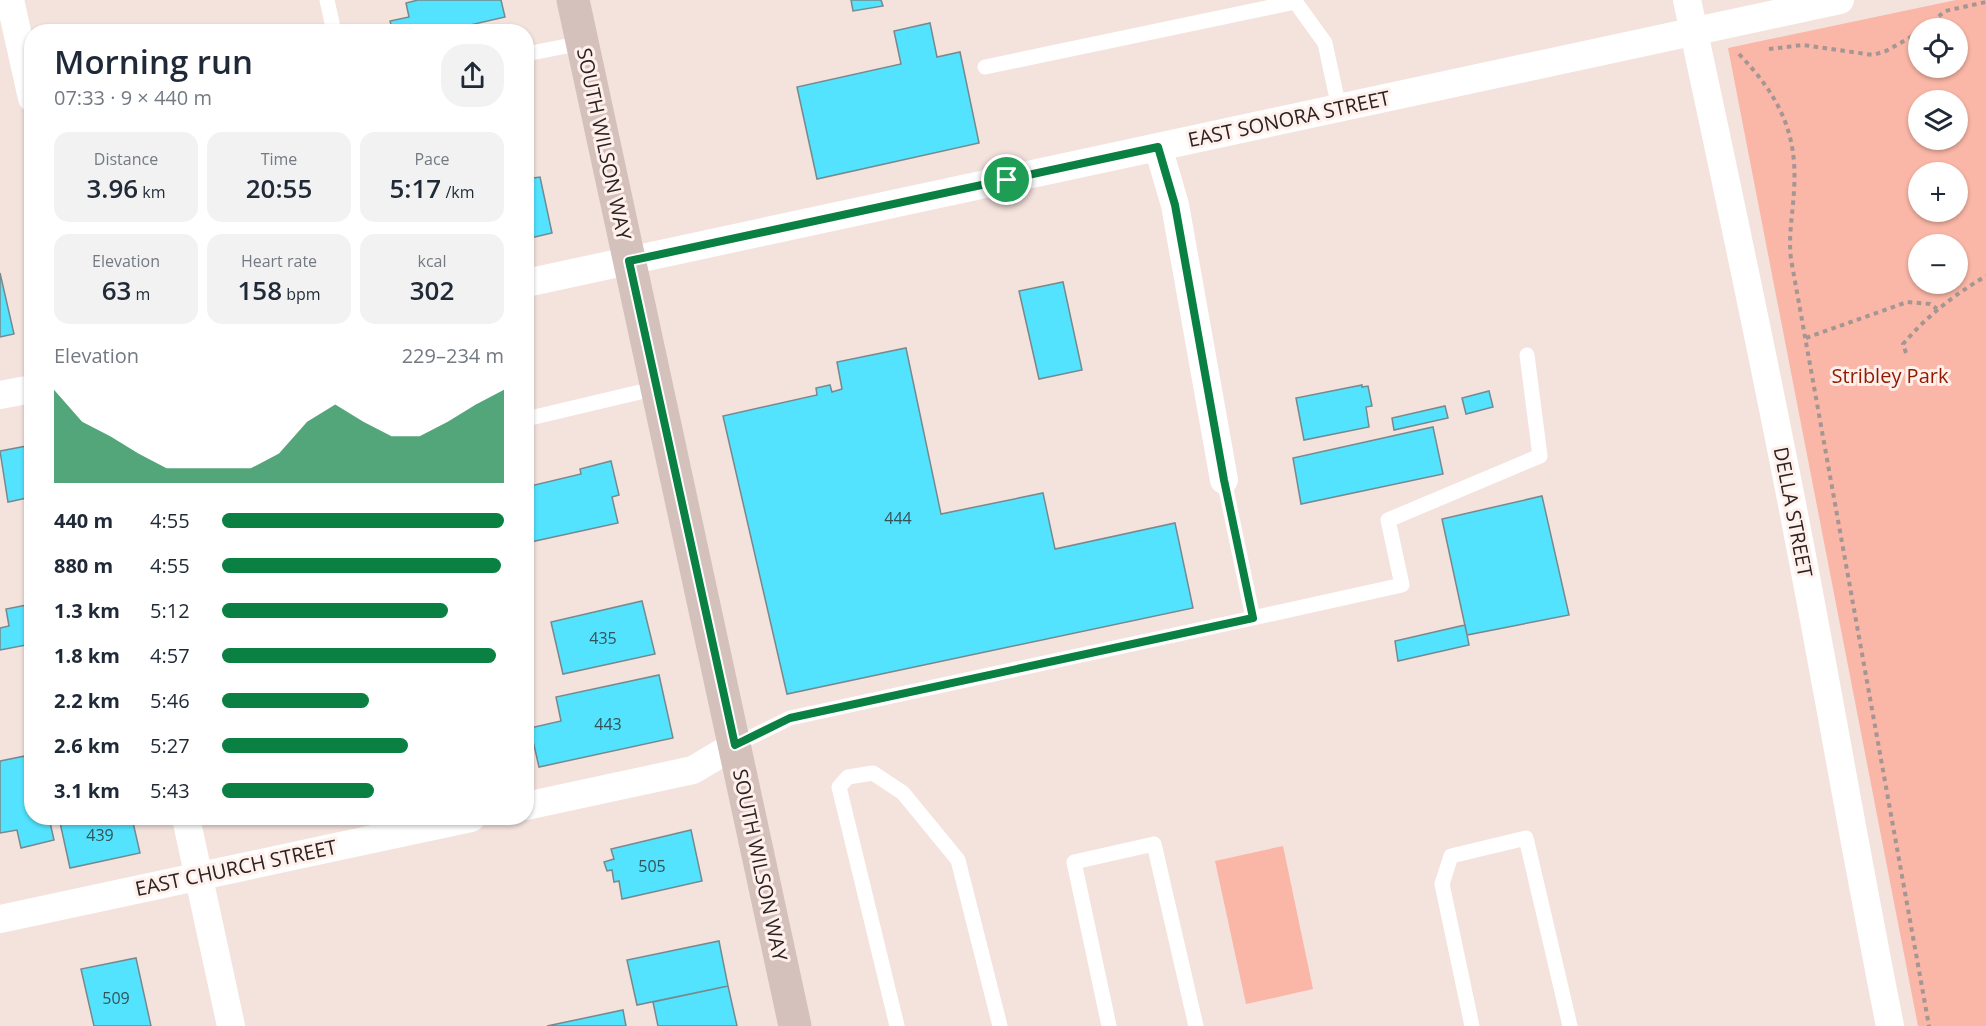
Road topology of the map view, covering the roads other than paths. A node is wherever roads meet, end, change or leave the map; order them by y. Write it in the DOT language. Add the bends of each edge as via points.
graph roads {
  1 [pos="10,0"];
  2 [pos="327,0"];
  3 [pos="573,0"];
  4 [pos="1688,0"];
  5 [pos="1840,0"];
  6 [pos="1294,1"];
  7 [pos="332,24"];
  8 [pos="1694,32"];
  9 [pos="582,43"];
  10 [pos="534,52"];
  11 [pos="24,62"];
  12 [pos="985,67"];
  13 [pos="1339,108"];
  14 [pos="1158,147"];
  15 [pos="629,261"];
  16 [pos="534,281"];
  17 [pos="1527,355"];
  18 [pos="657,388"];
  19 [pos="24,390"];
  20 [pos="0,395"];
  21 [pos="534,417"];
  22 [pos="1224,480"];
  23 [pos="1253,618"];
  24 [pos="735,745"];
  25 [pos="534,804"];
  26 [pos="188,825"];
  27 [pos="438,825"];
  28 [pos="199,876"];
  29 [pos="0,919"];
  30 [pos="231,1026"];
  31 [pos="795,1026"];
  32 [pos="897,1026"];
  33 [pos="1000,1026"];
  34 [pos="1109,1026"];
  35 [pos="1196,1026"];
  36 [pos="1472,1026"];
  37 [pos="1570,1026"];
  38 [pos="1890,1026"];
  1 -- 11 [label="street"];
  2 -- 7 [label="lane"];
  3 -- 9 [label="main road, SOUTH WILSON WAY"];
  4 -- 8 [label="street, DELLA STREET"];
  5 -- 8 [label="street, EAST SONORA STREET"];
  6 -- 12 [label="lane"];
  6 -- 13 [label="lane" via="1324,43"];
  8 -- 13 [label="street, EAST SONORA STREET"];
  8 -- 38 [label="street, DELLA STREET" via="1797,531"];
  9 -- 10 [label="lane"];
  9 -- 15 [label="main road, SOUTH WILSON WAY"];
  13 -- 14 [label="street, EAST SONORA STREET"];
  14 -- 15 [label="street, EAST SONORA STREET"];
  14 -- 22 [label="street" via="1175,205"];
  15 -- 16 [label="street, EAST SONORA STREET"];
  15 -- 18 [label="main road, SOUTH WILSON WAY"];
  17 -- 23 [label="lane" via="1540,456 1388,520 1402,585"];
  18 -- 21 [label="lane"];
  18 -- 24 [label="main road, SOUTH WILSON WAY"];
  19 -- 20 [label="street"];
  22 -- 23 [label="lane"];
  23 -- 24 [label="lane" via="790,718"];
  24 -- 25 [label="street" via="693,770"];
  24 -- 31 [label="main road, SOUTH WILSON WAY"];
  26 -- 28 [label="street"];
  27 -- 28 [label="street, EAST CHURCH STREET"];
  28 -- 29 [label="street, EAST CHURCH STREET"];
  28 -- 30 [label="street"];
  32 -- 33 [label="lane" via="840,787 848,777 873,773 903,793 958,860"];
  34 -- 35 [label="lane" via="1074,862 1154,844"];
  36 -- 37 [label="lane" via="1442,884 1451,856 1526,838"];
}
